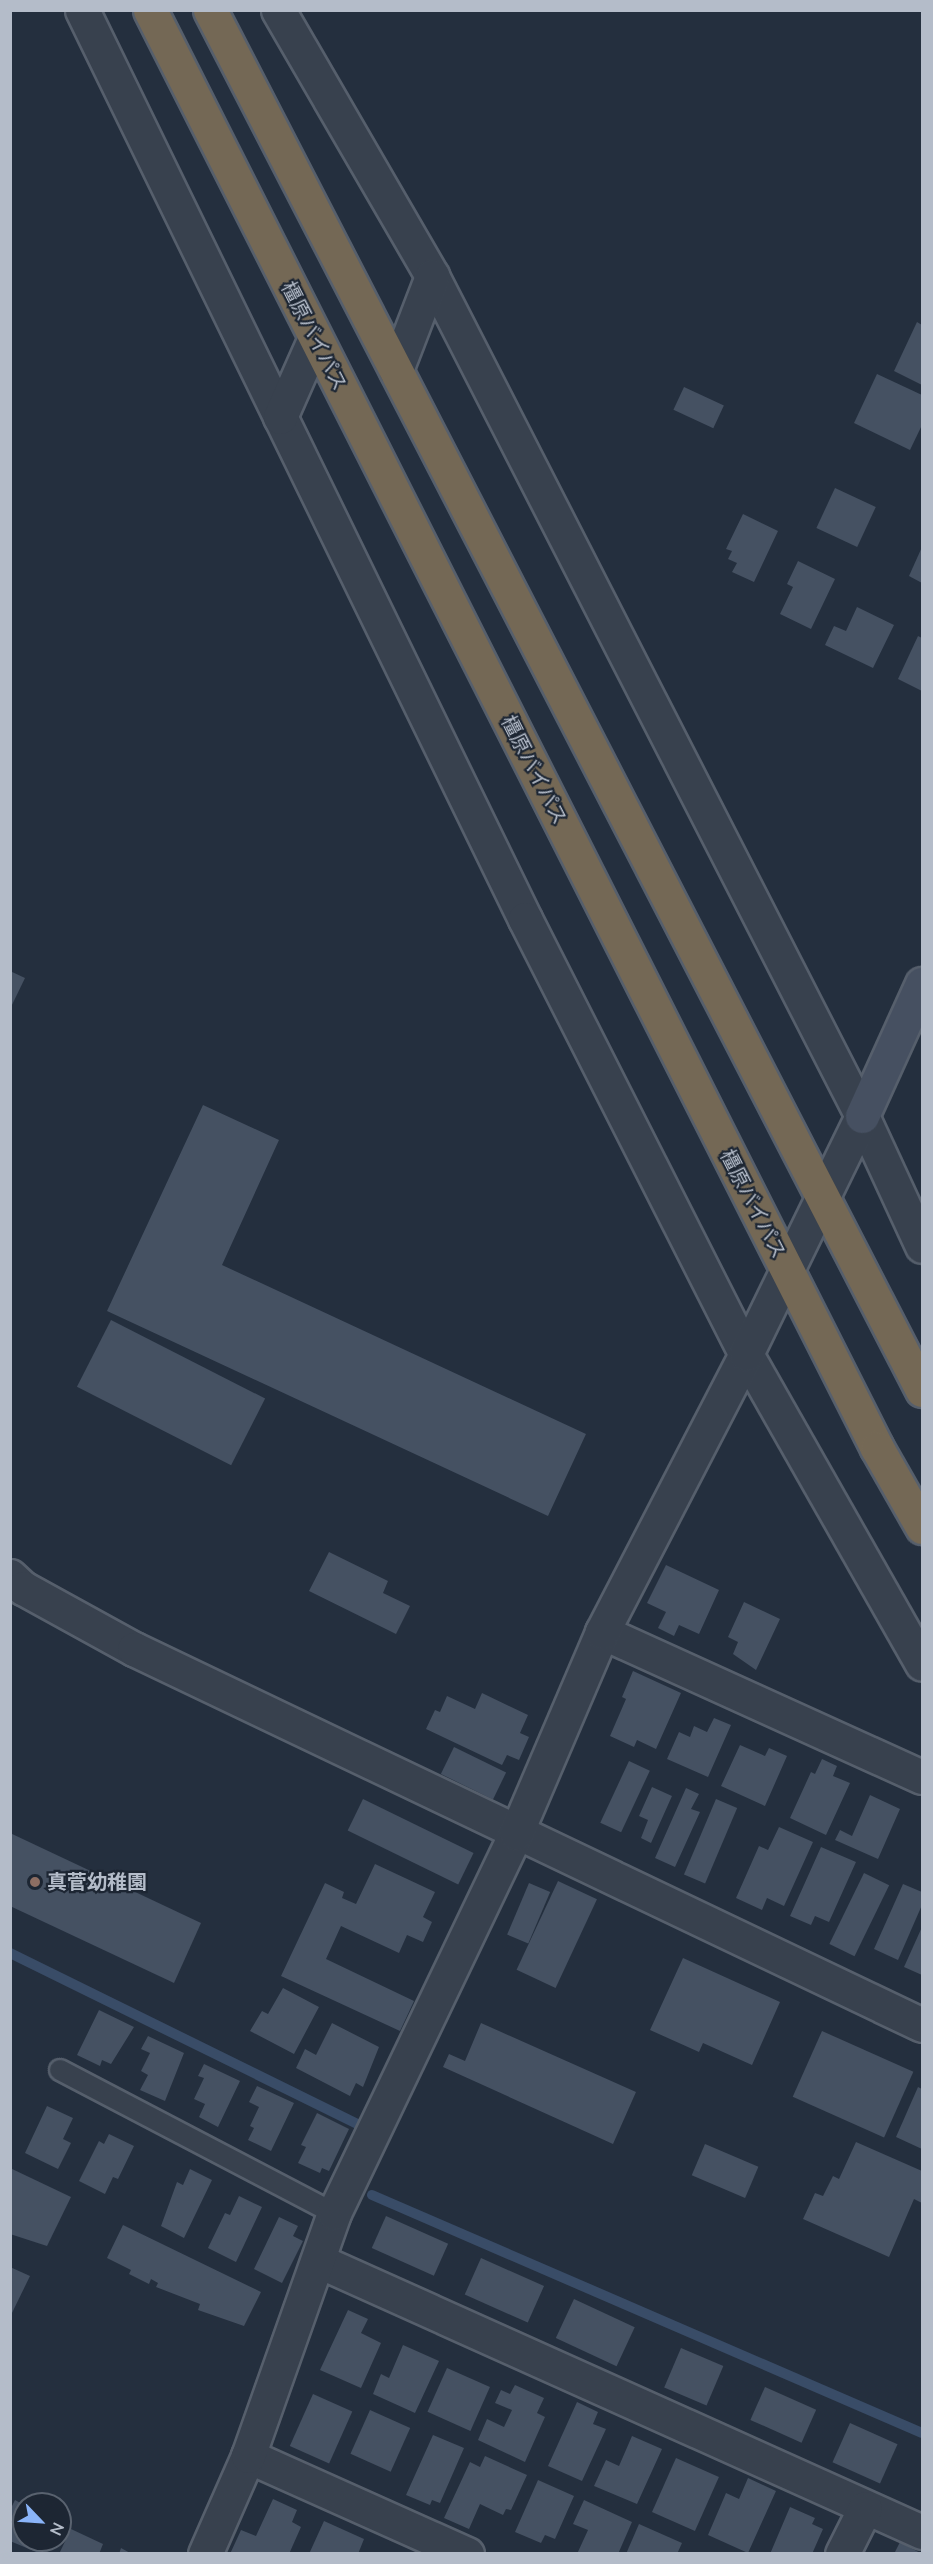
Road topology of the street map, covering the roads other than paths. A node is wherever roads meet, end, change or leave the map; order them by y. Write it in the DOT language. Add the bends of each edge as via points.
graph roads {
  1 [pos="82,10"];
  2 [pos="150,10"];
  3 [pos="210,10"];
  4 [pos="278,10"];
  5 [pos="432,276"];
  6 [pos="315,338"];
  7 [pos="396,370"];
  8 [pos="280,417"];
  9 [pos="922,984"];
  10 [pos="862,1116"];
  11 [pos="824,1197"];
  12 [pos="922,1246"];
  13 [pos="786,1269"];
  14 [pos="746,1354"];
  15 [pos="922,1390"];
  16 [pos="922,1527"];
  17 [pos="10,1576"];
  18 [pos="602,1632"];
  19 [pos="922,1664"];
  20 [pos="922,1777"];
  21 [pos="516,1833"];
  22 [pos="922,2025"];
  23 [pos="60,2070"];
  24 [pos="334,2212"];
  25 [pos="319,2261"];
  26 [pos="248,2456"];
  27 [pos="865,2508"];
  28 [pos="922,2532"];
  29 [pos="206,2553"];
  30 [pos="467,2553"];
  31 [pos="842,2553"];
  1 -- 8 [label="street"];
  2 -- 6 [label="highway, 橿原バイパス"];
  3 -- 7 [label="highway"];
  4 -- 5 [label="street"];
  5 -- 7 [label="street"];
  5 -- 10 [label="street"];
  6 -- 8 [label="street"];
  6 -- 13 [label="highway, 橿原バイパス"];
  7 -- 11 [label="highway"];
  8 -- 14 [label="street" via="525,919"];
  9 -- 10 [label="street"];
  10 -- 11 [label="street"];
  10 -- 12 [label="street"];
  11 -- 13 [label="street"];
  11 -- 15 [label="highway"];
  13 -- 14 [label="street"];
  13 -- 16 [label="highway, 橿原バイパス" via="876,1448"];
  14 -- 18 [label="street"];
  14 -- 19 [label="street"];
  17 -- 21 [label="street" via="23,1588 134,1649"];
  18 -- 20 [label="street"];
  18 -- 21 [label="street"];
  21 -- 22 [label="street"];
  21 -- 24 [label="street"];
  23 -- 24 [label="lane"];
  24 -- 25 [label="street"];
  25 -- 26 [label="street"];
  25 -- 27 [label="street"];
  26 -- 29 [label="street"];
  26 -- 30 [label="street"];
  27 -- 28 [label="street"];
  27 -- 31 [label="street"];
}
